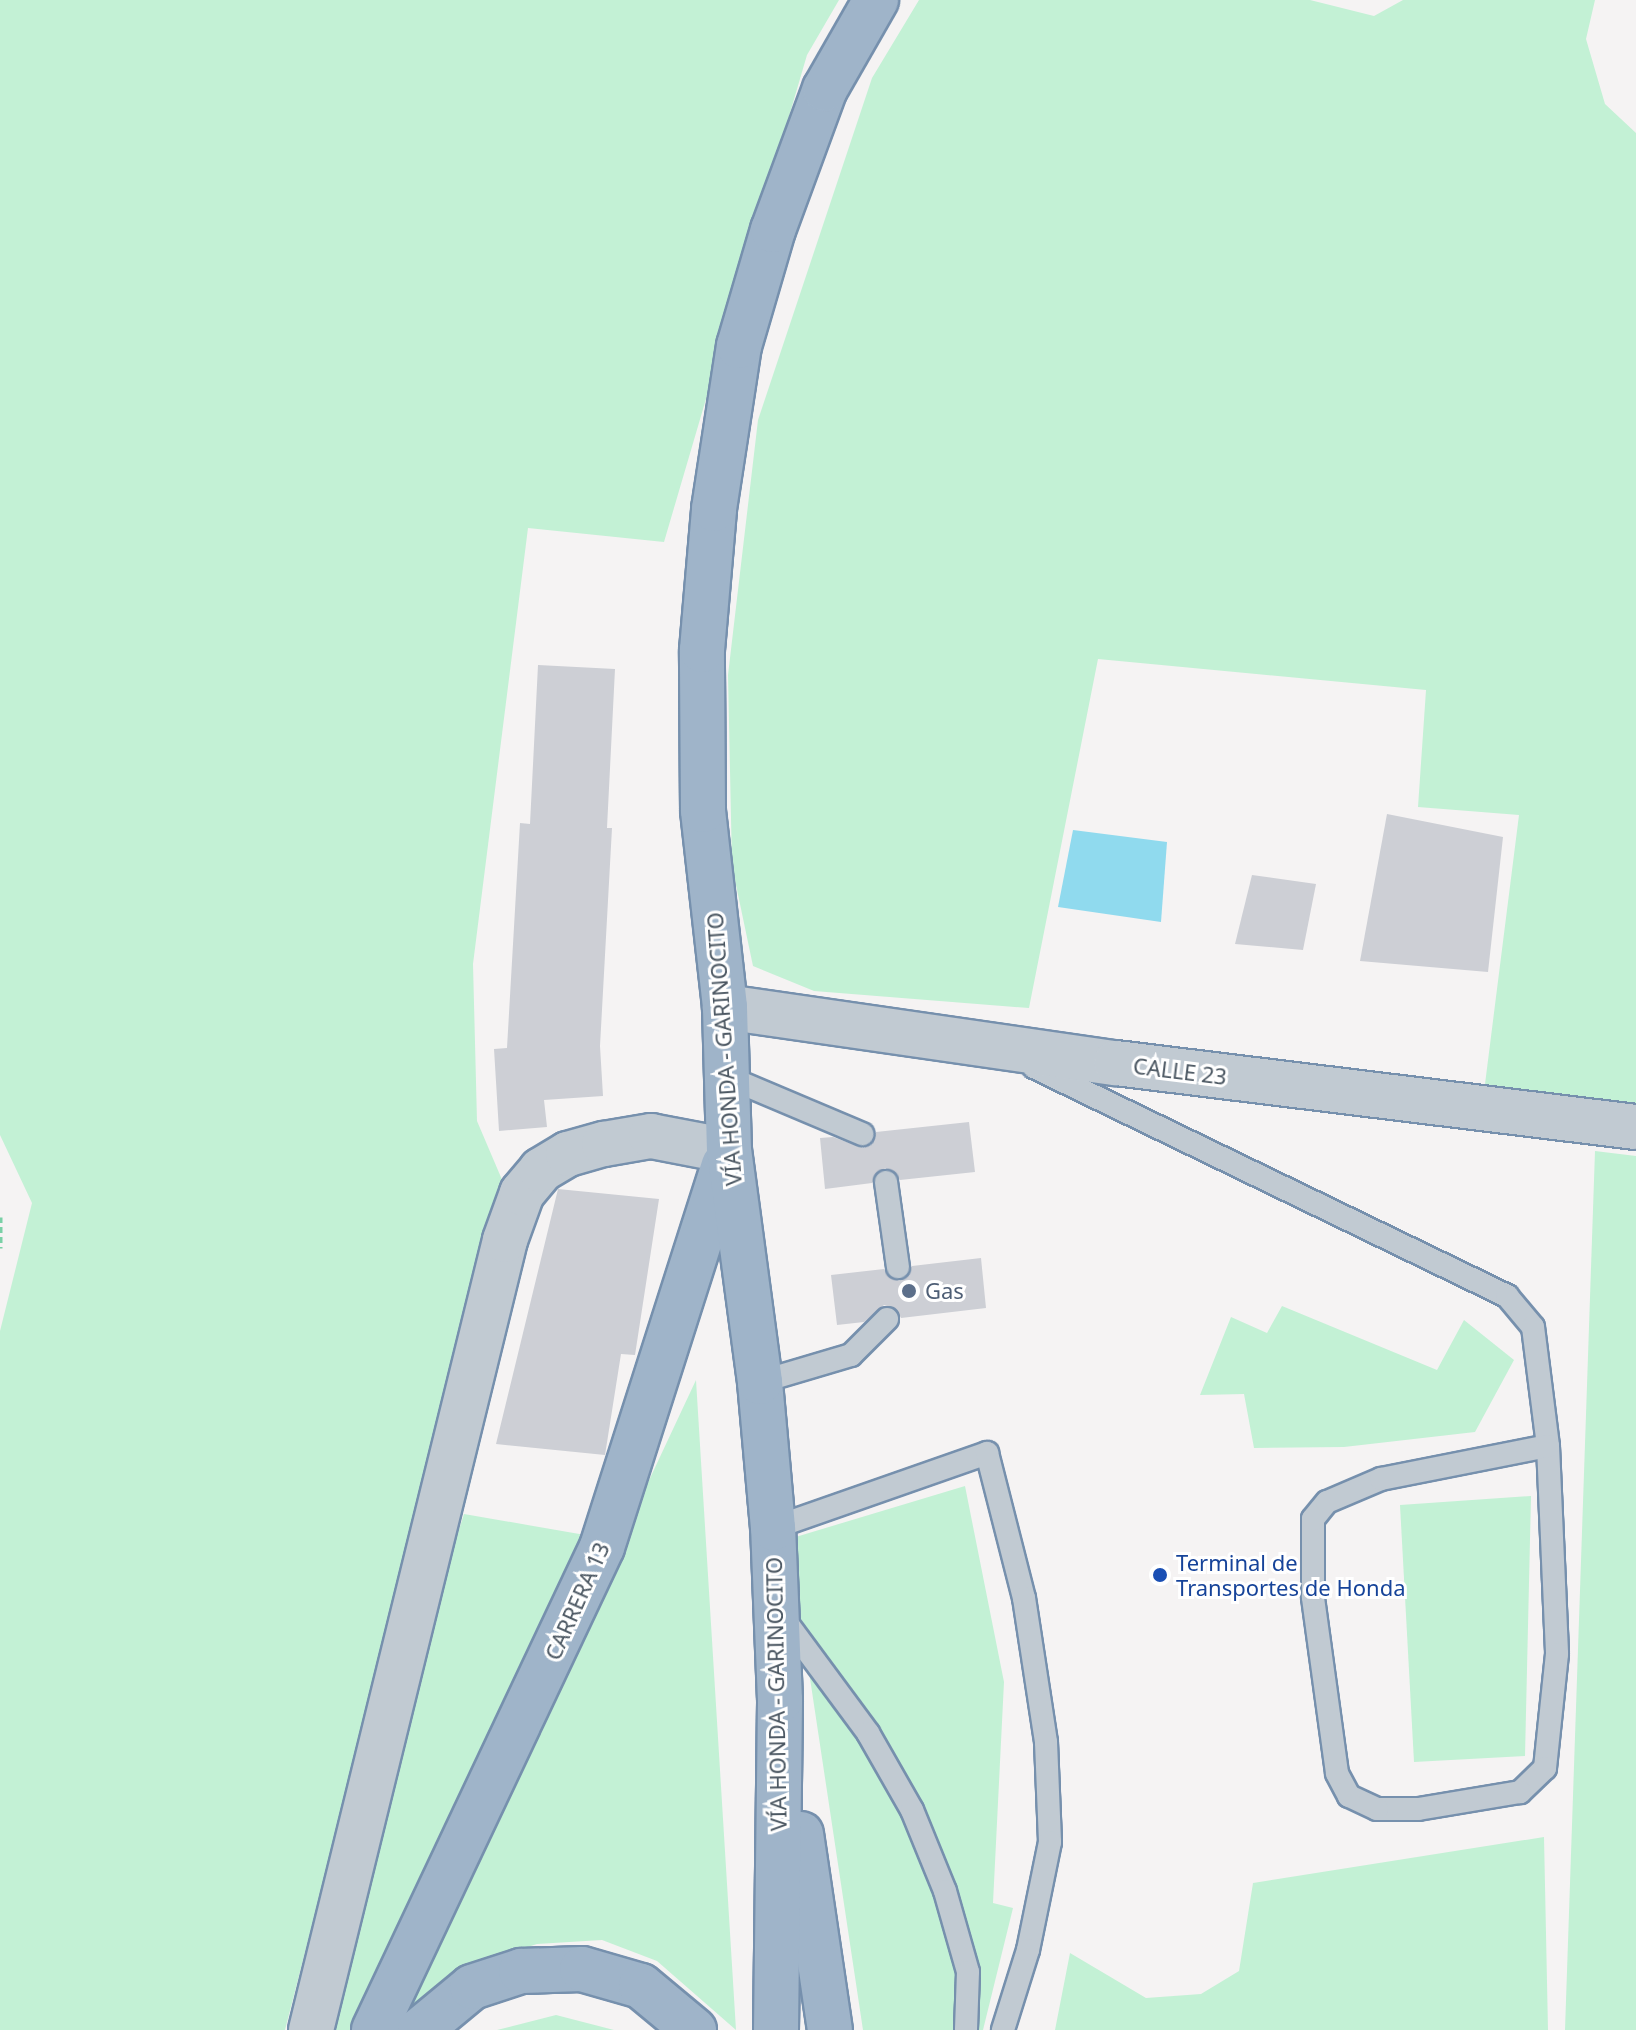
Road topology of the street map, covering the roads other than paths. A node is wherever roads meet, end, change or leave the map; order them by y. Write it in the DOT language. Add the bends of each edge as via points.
graph roads {
  1 [pos="876,0"];
  2 [pos="725,1007"];
  3 [pos="975,1043"];
  4 [pos="727,1077"];
  5 [pos="1636,1127"];
  6 [pos="862,1134"];
  7 [pos="729,1151"];
  8 [pos="886,1182"];
  9 [pos="898,1267"];
  10 [pos="887,1319"];
  11 [pos="760,1382"];
  12 [pos="1548,1446"];
  13 [pos="773,1528"];
  14 [pos="775,1608"];
  15 [pos="780,1700"];
  16 [pos="311,2030"];
  17 [pos="374,2030"];
  18 [pos="420,2030"];
  19 [pos="694,2030"];
  20 [pos="776,2030"];
  21 [pos="830,2030"];
  22 [pos="966,2030"];
  23 [pos="1003,2030"];
  1 -- 2 [label="highway, VÍA HONDA - GARINOCITO" via="825,89 773,230 739,346 716,494 702,650 703,810"];
  2 -- 3 [label="street, CALLE 23"];
  2 -- 4 [label="highway, VÍA HONDA - GARINOCITO"];
  3 -- 5 [label="street, CALLE 23"];
  3 -- 12 [label="lane" via="1081,1086 1507,1296 1533,1327"];
  4 -- 6 [label="lane"];
  4 -- 7 [label="highway, VÍA HONDA - GARINOCITO"];
  7 -- 11 [label="highway, VÍA HONDA - GARINOCITO"];
  7 -- 16 [label="street" via="651,1136 604,1144 568,1154 541,1170 522,1193 505,1240"];
  7 -- 17 [label="highway, CARRERA 13" via="602,1547"];
  8 -- 9 [label="lane"];
  10 -- 11 [label="lane" via="851,1355"];
  11 -- 13 [label="highway, VÍA HONDA - GARINOCITO"];
  12 -- 12 [label="lane" via="1381,1479 1327,1502 1313,1519 1315,1612 1337,1773 1349,1796 1377,1809 1418,1809 1520,1792 1545,1768 1557,1654"];
  13 -- 14 [label="highway, VÍA HONDA - GARINOCITO"];
  13 -- 23 [label="lane" via="987,1453 1024,1598 1046,1742 1050,1842 1028,1950"];
  14 -- 15 [label="highway, VÍA HONDA - GARINOCITO"];
  14 -- 22 [label="lane" via="868,1733 912,1810 945,1891 968,1972"];
  15 -- 20 [label="highway, VÍA HONDA - GARINOCITO"];
  15 -- 21 [label="highway"];
  18 -- 19 [label="highway" via="472,1987 521,1971 582,1969 641,1986"];
}
